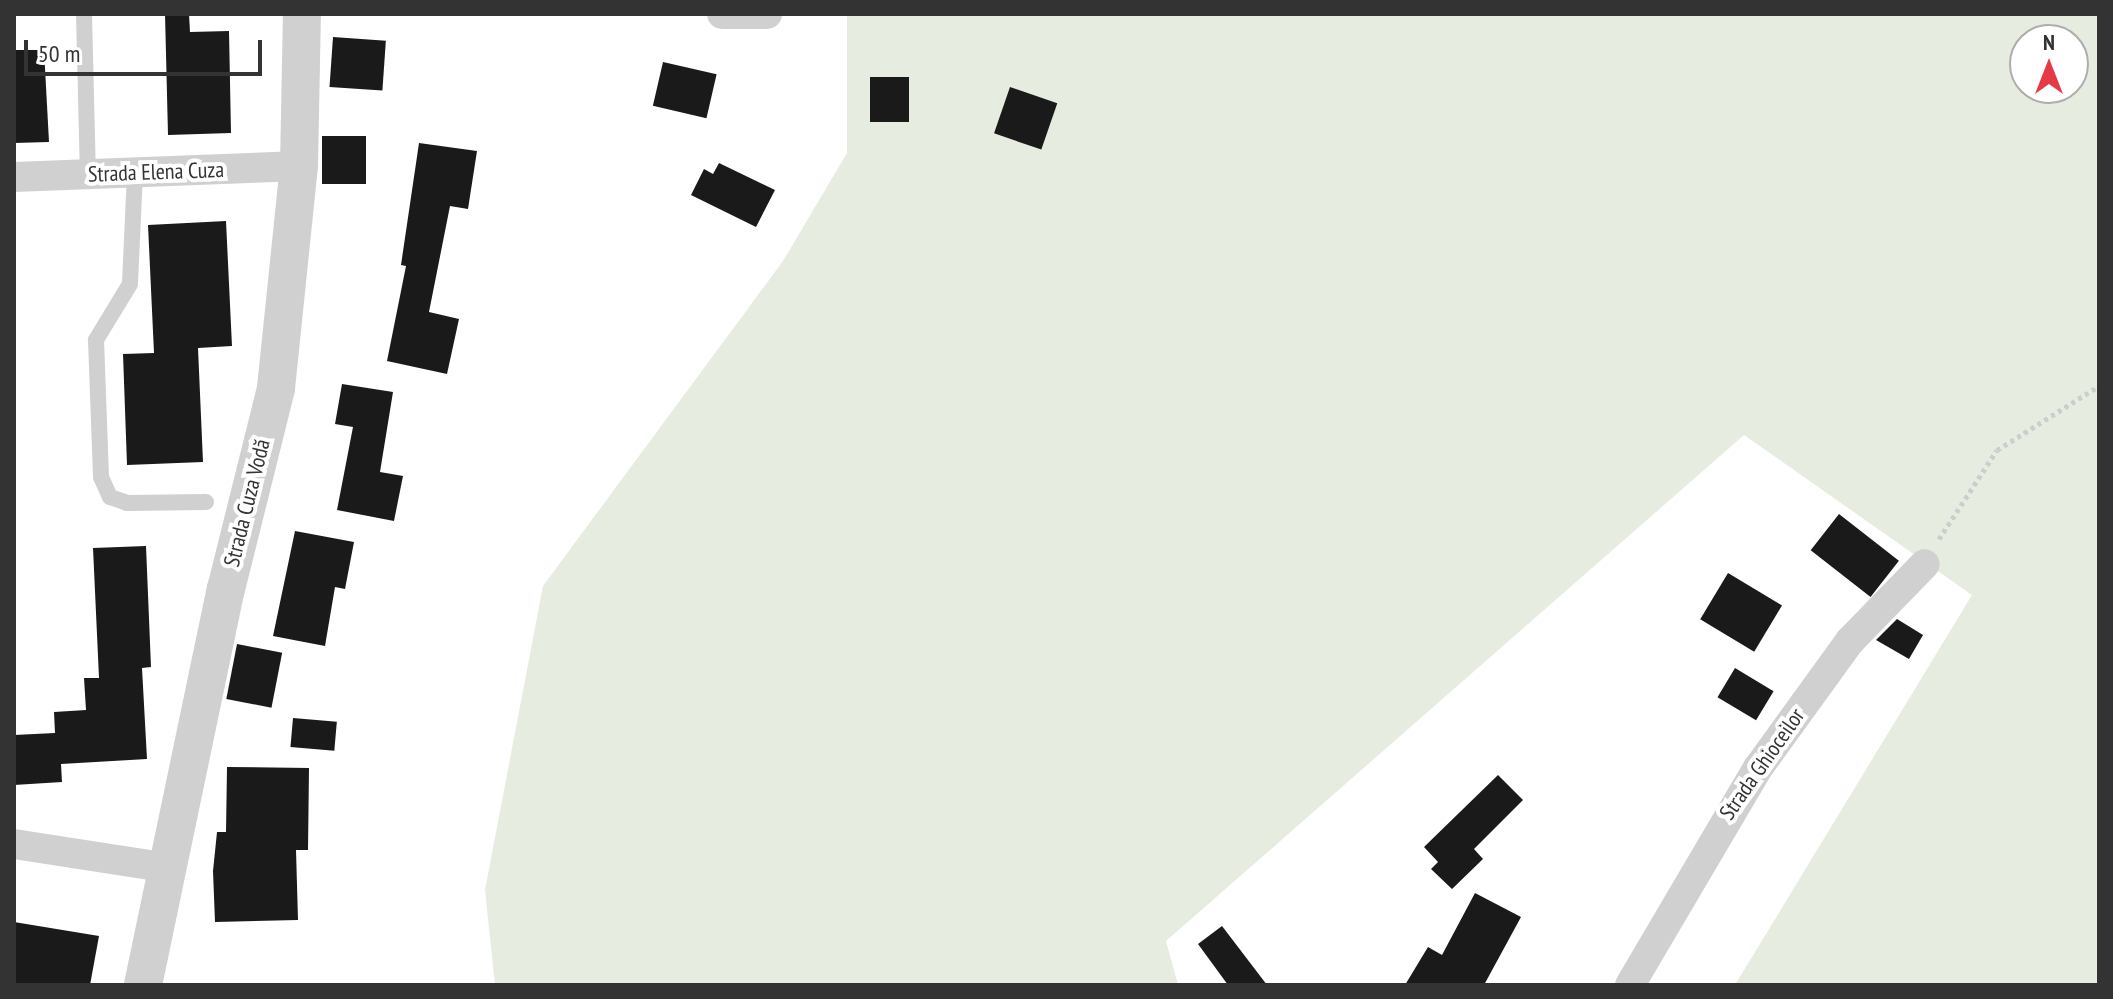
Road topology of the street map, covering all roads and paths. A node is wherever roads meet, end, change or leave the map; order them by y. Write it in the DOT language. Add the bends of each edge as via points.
graph roads {
  1 [pos="84,14"];
  2 [pos="302,14"];
  3 [pos="722,14"];
  4 [pos="767,14"];
  5 [pos="299,166"];
  6 [pos="135,173"];
  7 [pos="88,174"];
  8 [pos="14,177"];
  9 [pos="2099,386"];
  10 [pos="206,502"];
  11 [pos="1925,564"];
  12 [pos="14,844"];
  13 [pos="169,868"];
  14 [pos="143,985"];
  15 [pos="1630,985"];
  1 -- 7 [label="lane"];
  2 -- 5 [label="street, Strada Cuza Vodă"];
  3 -- 4 [label="street"];
  5 -- 6 [label="street, Strada Elena Cuza"];
  5 -- 13 [label="street, Strada Cuza Vodă" via="276,388 223,603"];
  6 -- 7 [label="street, Strada Elena Cuza"];
  6 -- 10 [label="lane" via="130,284 96,340 101,477 110,497 127,503"];
  7 -- 8 [label="street, Strada Elena Cuza"];
  9 -- 11 [label="path" via="1997,450"];
  11 -- 15 [label="street, Strada Ghioceilor" via="1850,641 1758,768"];
  12 -- 13 [label="street"];
  13 -- 14 [label="street, Strada Cuza Vodă"];
}
